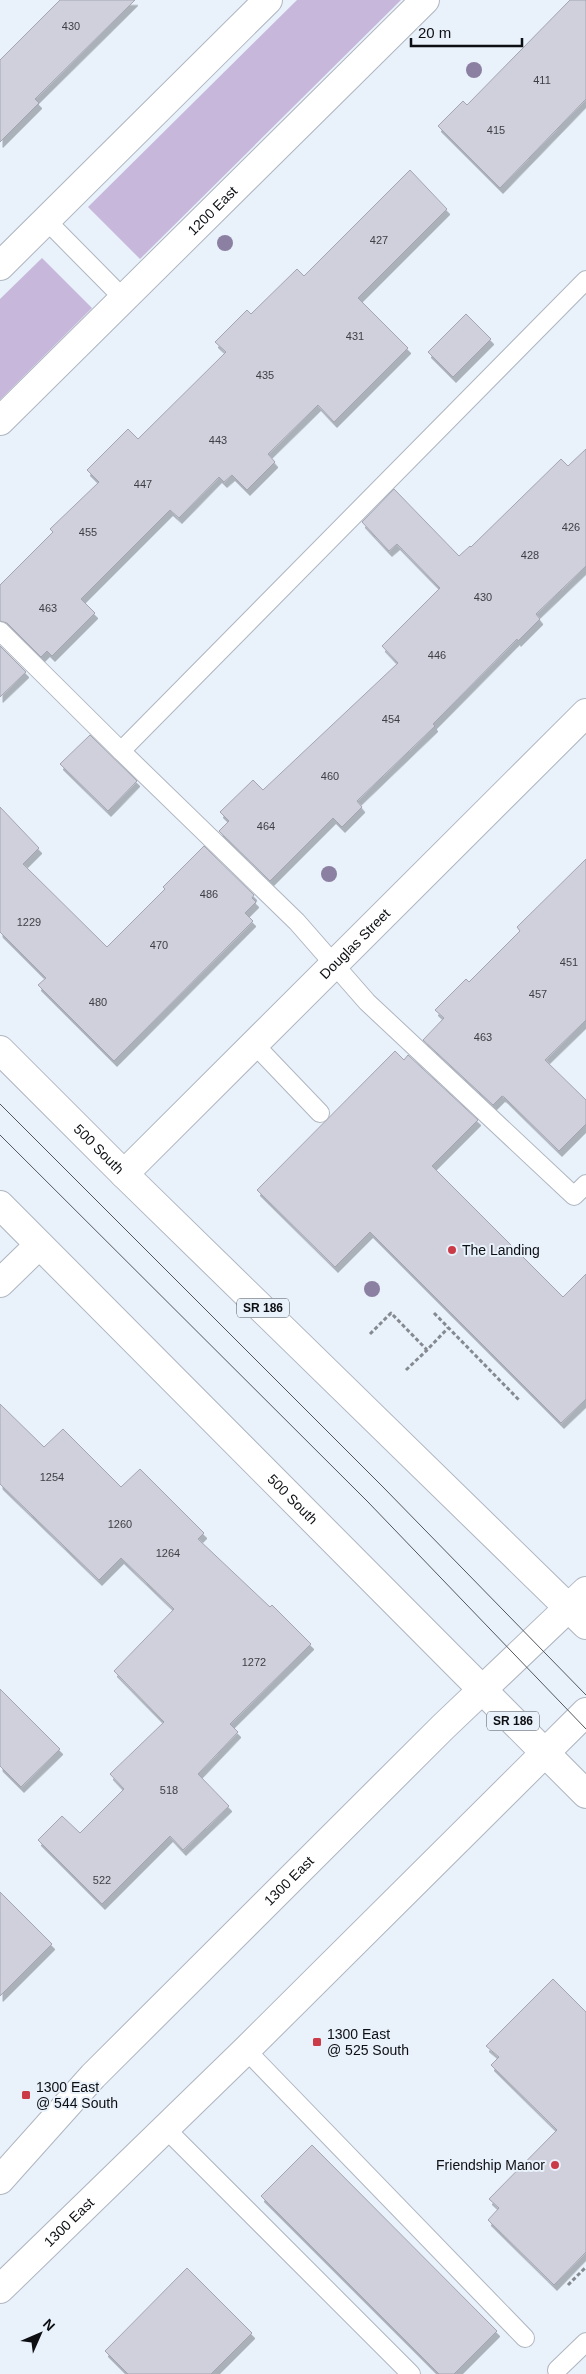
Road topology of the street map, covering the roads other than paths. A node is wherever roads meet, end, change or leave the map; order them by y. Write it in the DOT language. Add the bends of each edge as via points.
graph roads {
  1 [pos="268,0"];
  2 [pos="425,0"];
  3 [pos="46,220"];
  4 [pos="0,266"];
  5 [pos="586,280"];
  6 [pos="124,299"];
  7 [pos="0,421"];
  8 [pos="0,631"];
  9 [pos="586,713"];
  10 [pos="121,751"];
  11 [pos="334,964"];
  12 [pos="254,1044"];
  13 [pos="0,1050"];
  14 [pos="320,1113"];
  15 [pos="124,1174"];
  16 [pos="586,1184"];
  17 [pos="0,1205"];
  18 [pos="39,1246"];
  19 [pos="0,1283"];
  20 [pos="580,1608"];
  21 [pos="482,1690"];
  22 [pos="586,1712"];
  23 [pos="545,1753"];
  24 [pos="586,1794"];
  25 [pos="246,2050"];
  26 [pos="166,2129"];
  27 [pos="0,2180"];
  28 [pos="0,2290"];
  29 [pos="525,2338"];
  30 [pos="586,2342"];
  31 [pos="557,2370"];
  32 [pos="411,2374"];
  1 -- 3 [label="main road"];
  2 -- 6 [label="main road, 1200 East"];
  3 -- 4 [label="main road"];
  3 -- 6 [label="lane"];
  5 -- 10 [label="lane"];
  6 -- 7 [label="main road, 1200 East"];
  8 -- 10 [label="lane"];
  9 -- 11 [label="main road, Douglas Street"];
  10 -- 11 [label="lane" via="297,922"];
  11 -- 12 [label="main road, Douglas Street"];
  11 -- 16 [label="lane" via="367,1002 574,1196"];
  12 -- 14 [label="lane"];
  12 -- 15 [label="main road, Douglas Street"];
  13 -- 15 [label="main road, 500 South / SR 186"];
  15 -- 20 [label="main road, 500 South / SR 186"];
  17 -- 18 [label="main road, 500 South / SR 186"];
  18 -- 19 [label="main road"];
  18 -- 21 [label="main road, 500 South / SR 186"];
  20 -- 21 [label="main road, 1300 East"];
  21 -- 23 [label="main road, 500 South / SR 186"];
  21 -- 27 [label="main road, 1300 East" via="93,2076"];
  22 -- 23 [label="main road, 1300 East"];
  23 -- 24 [label="main road, 500 South / SR 186"];
  23 -- 25 [label="main road, 1300 East"];
  25 -- 26 [label="main road, 1300 East"];
  25 -- 29 [label="lane"];
  26 -- 28 [label="main road, 1300 East"];
  26 -- 32 [label="lane"];
  30 -- 31 [label="lane"];
}
